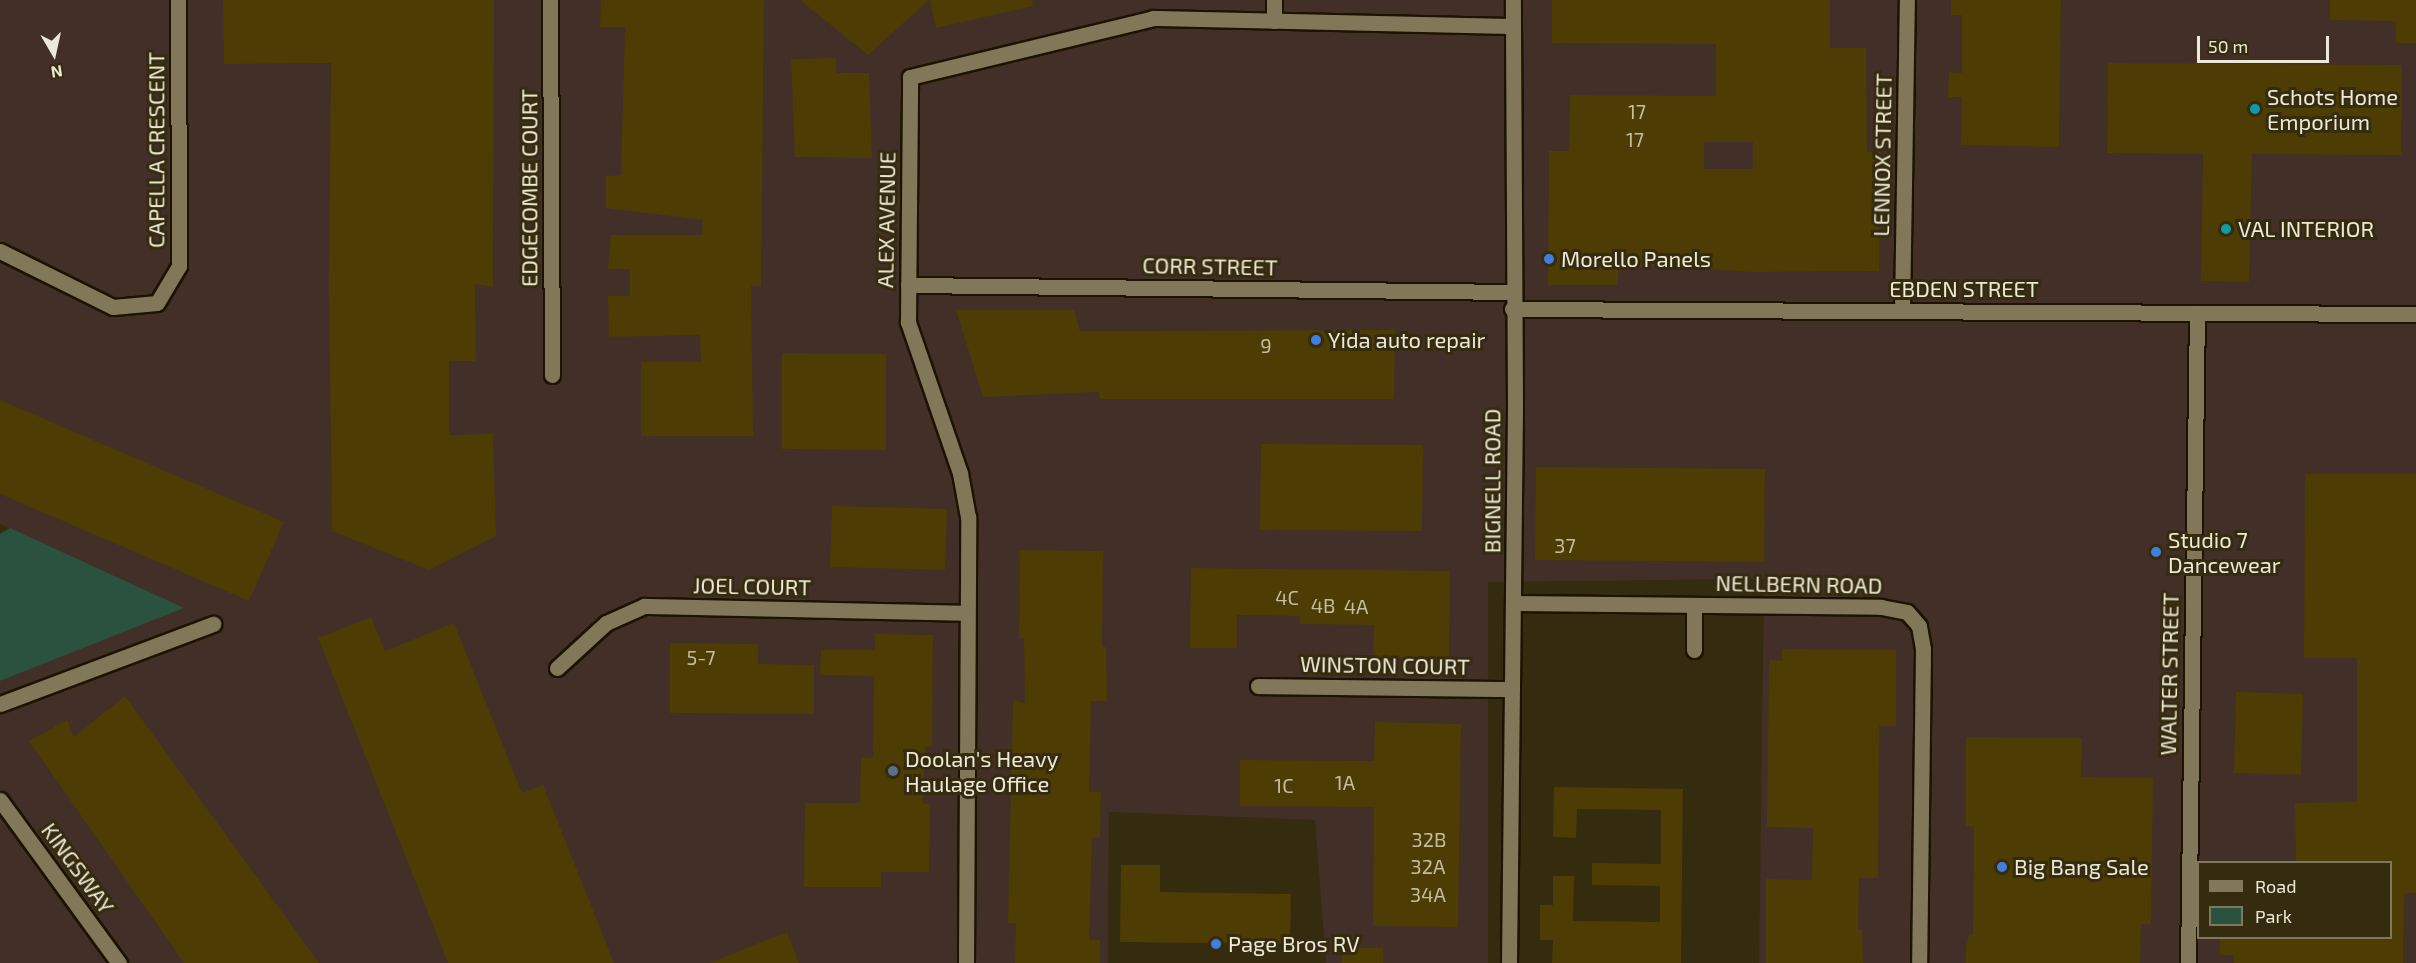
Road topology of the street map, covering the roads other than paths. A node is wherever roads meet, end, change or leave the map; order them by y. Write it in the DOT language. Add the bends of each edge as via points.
graph roads {
  1 [pos="178,0"];
  2 [pos="550,0"];
  3 [pos="1274,0"];
  4 [pos="1513,0"];
  5 [pos="1907,0"];
  6 [pos="1274,21"];
  7 [pos="1513,26"];
  8 [pos="0,251"];
  9 [pos="908,285"];
  10 [pos="1512,292"];
  11 [pos="1512,309"];
  12 [pos="1902,311"];
  13 [pos="2197,314"];
  14 [pos="2416,314"];
  15 [pos="552,375"];
  16 [pos="1513,603"];
  17 [pos="1694,605"];
  18 [pos="967,613"];
  19 [pos="213,624"];
  20 [pos="1694,650"];
  21 [pos="556,668"];
  22 [pos="1258,686"];
  23 [pos="1512,689"];
  24 [pos="0,704"];
  25 [pos="0,800"];
  26 [pos="119,963"];
  27 [pos="966,963"];
  28 [pos="1509,963"];
  29 [pos="1919,963"];
  30 [pos="2188,963"];
  1 -- 8 [label="street, CAPELLA CRESCENT" via="179,266 157,303 113,307"];
  2 -- 15 [label="street, EDGECOMBE COURT"];
  3 -- 6 [label="street"];
  4 -- 7 [label="street, BIGNELL ROAD"];
  5 -- 12 [label="street, LENNOX STREET"];
  6 -- 7 [label="street, ALEX AVENUE"];
  6 -- 9 [label="street, ALEX AVENUE" via="1153,18 910,77"];
  7 -- 10 [label="street, BIGNELL ROAD"];
  9 -- 10 [label="street, CORR STREET"];
  9 -- 18 [label="street, ALEX AVENUE" via="908,322 966,494"];
  10 -- 11 [label="street, BIGNELL ROAD"];
  11 -- 12 [label="street, EBDEN STREET"];
  11 -- 16 [label="street, BIGNELL ROAD"];
  12 -- 13 [label="street, EBDEN STREET"];
  13 -- 14 [label="street, EBDEN STREET"];
  13 -- 30 [label="street, WALTER STREET"];
  16 -- 17 [label="street, NELLBERN ROAD"];
  16 -- 23 [label="street, BIGNELL ROAD"];
  17 -- 20 [label="street"];
  17 -- 29 [label="street, NELLBERN ROAD" via="1889,607 1907,612 1919,626 1923,649"];
  18 -- 21 [label="street, JOEL COURT" via="644,606 606,623"];
  18 -- 27 [label="street, ALEX AVENUE"];
  19 -- 24 [label="street"];
  22 -- 23 [label="street, WINSTON COURT"];
  23 -- 28 [label="street, BIGNELL ROAD"];
  25 -- 26 [label="street, KINGSWAY"];
}
